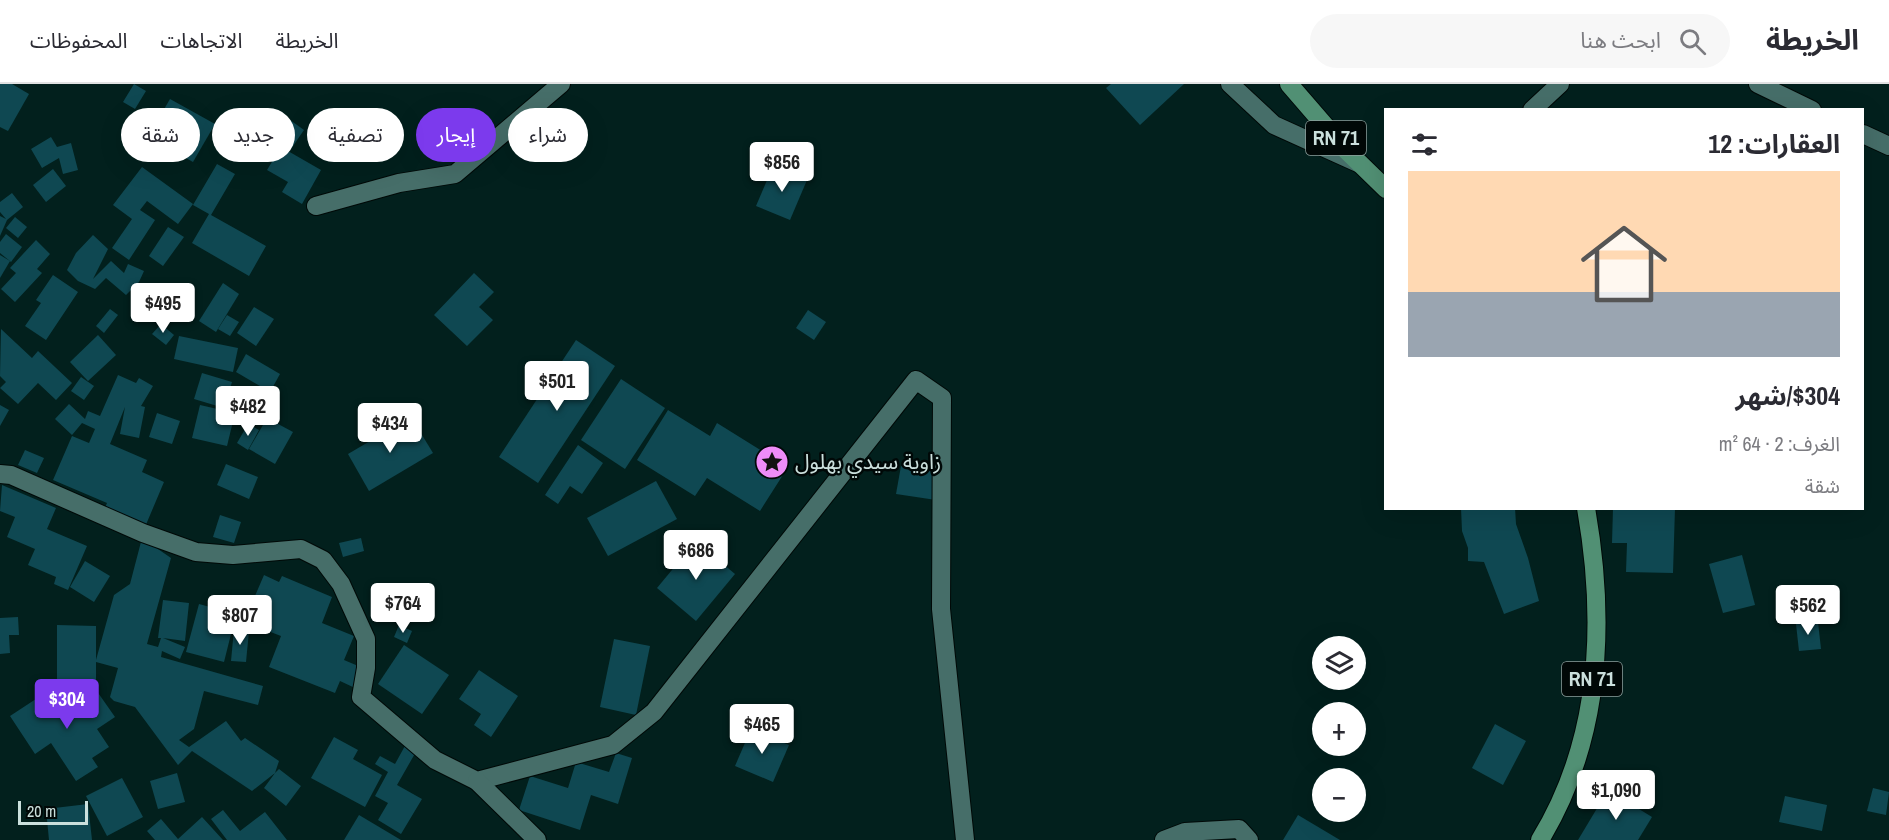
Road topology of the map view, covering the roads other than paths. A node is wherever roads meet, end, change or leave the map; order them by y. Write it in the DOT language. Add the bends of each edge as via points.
graph roads {
  1 [pos="561,84"];
  2 [pos="1230,84"];
  3 [pos="1289,84"];
  4 [pos="1560,84"];
  5 [pos="1758,84"];
  6 [pos="1534,108"];
  7 [pos="1808,108"];
  8 [pos="1864,134"];
  9 [pos="1889,146"];
  10 [pos="1359,164"];
  11 [pos="1384,187"];
  12 [pos="316,206"];
  13 [pos="0,474"];
  14 [pos="1586,510"];
  15 [pos="477,781"];
  16 [pos="537,840"];
  17 [pos="965,840"];
  18 [pos="1164,840"];
  19 [pos="1249,840"];
  20 [pos="1540,840"];
  1 -- 12 [label="street" via="455,174 399,183"];
  2 -- 10 [label="street" via="1274,125"];
  3 -- 10 [label="main road, RN 71"];
  4 -- 6 [label="street"];
  5 -- 7 [label="street"];
  8 -- 9 [label="street"];
  10 -- 11 [label="main road, RN 71"];
  13 -- 15 [label="street" via="11,475 196,552 233,555 301,549 322,560 341,584 366,639 361,697 435,760"];
  14 -- 20 [label="main road, RN 71" via="1594,554 1597,638 1587,730 1574,772"];
  15 -- 16 [label="street"];
  15 -- 17 [label="street" via="613,745 654,712 916,380 942,398 941,609"];
  18 -- 19 [label="street" via="1185,832 1239,829"];
}
